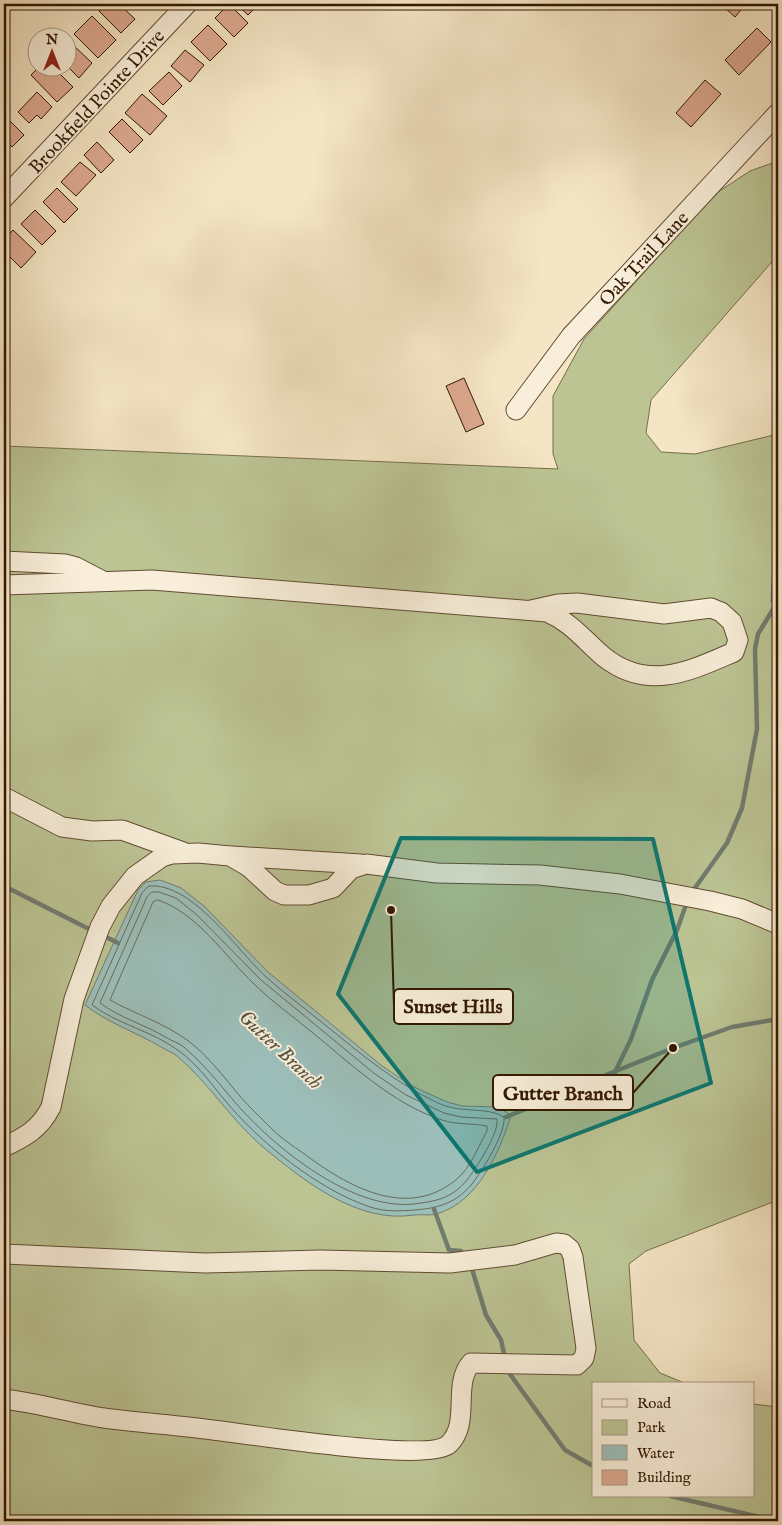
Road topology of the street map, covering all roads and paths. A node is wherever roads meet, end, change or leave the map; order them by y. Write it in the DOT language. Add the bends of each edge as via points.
graph roads {
  1 [pos="187,4"];
  2 [pos="778,113"];
  3 [pos="4,198"];
  4 [pos="516,410"];
  5 [pos="4,561"];
  6 [pos="103,580"];
  7 [pos="4,584"];
  8 [pos="531,610"];
  9 [pos="4,797"];
  10 [pos="184,852"];
  11 [pos="230,856"];
  12 [pos="361,864"];
  13 [pos="774,918"];
  14 [pos="4,1148"];
  15 [pos="4,1254"];
  16 [pos="4,1399"];
  1 -- 3 [label="street, Brookfield Pointe Drive"];
  2 -- 4 [label="street, Oak Trail Lane" via="570,336"];
  5 -- 6 [label="street" via="65,564"];
  6 -- 7 [label="street"];
  6 -- 8 [label="street" via="246,586"];
  8 -- 8 [label="street" via="562,618 616,665 649,675 668,676 695,669 734,652 738,640 732,622 711,608 664,614 577,603"];
  9 -- 10 [label="street" via="62,827 122,830"];
  10 -- 11 [label="street"];
  10 -- 14 [label="street" via="162,857 150,864 135,876 111,906 81,976 51,1107 34,1130"];
  11 -- 12 [label="street"];
  11 -- 12 [label="street" via="249,867 275,891 296,896 333,888 351,869"];
  12 -- 13 [label="street" via="437,873 540,875 620,884 710,900"];
  15 -- 16 [label="street" via="205,1263 320,1260 450,1263 515,1255 556,1243 564,1244 574,1257 586,1348 584,1358 577,1365 471,1363 463,1377 459,1426 448,1446 437,1448 393,1451 308,1443 102,1418"];
}
